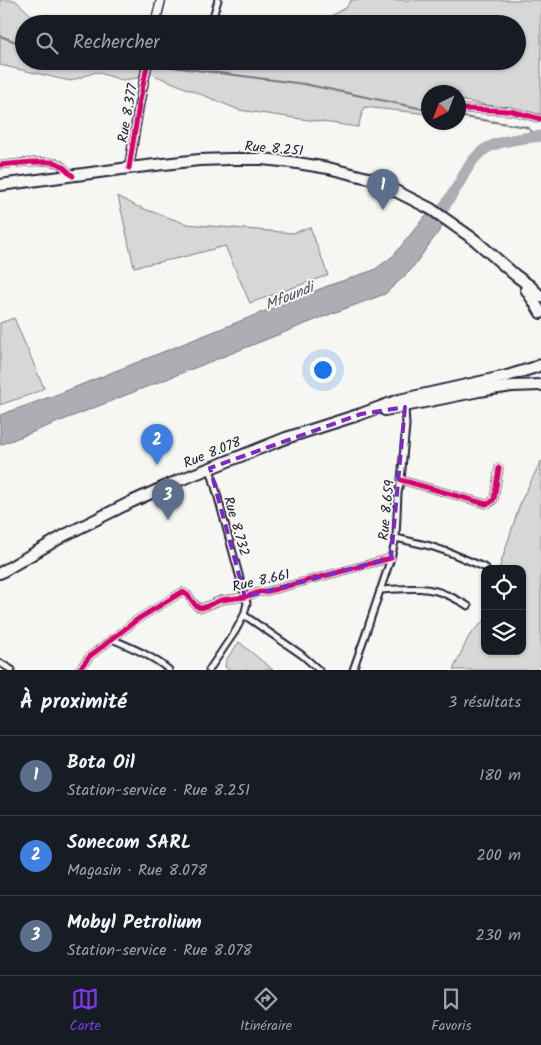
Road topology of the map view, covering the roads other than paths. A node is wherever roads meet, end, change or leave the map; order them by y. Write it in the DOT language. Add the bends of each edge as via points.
graph roads {
  1 [pos="161,0"];
  2 [pos="218,0"];
  3 [pos="158,15"];
  4 [pos="214,15"];
  5 [pos="146,70"];
  6 [pos="466,109"];
  7 [pos="541,119"];
  8 [pos="0,165"];
  9 [pos="129,168"];
  10 [pos="73,176"];
  11 [pos="0,185"];
  12 [pos="515,275"];
  13 [pos="541,297"];
  14 [pos="541,313"];
  15 [pos="541,364"];
  16 [pos="541,385"];
  17 [pos="405,407"];
  18 [pos="362,414"];
  19 [pos="210,468"];
  20 [pos="499,468"];
  21 [pos="400,480"];
  22 [pos="396,538"];
  23 [pos="391,558"];
  24 [pos="481,566"];
  25 [pos="0,573"];
  26 [pos="380,590"];
  27 [pos="246,596"];
  28 [pos="468,606"];
  29 [pos="244,615"];
  30 [pos="112,639"];
  31 [pos="0,663"];
  32 [pos="12,670"];
  33 [pos="80,670"];
  34 [pos="170,670"];
  35 [pos="209,670"];
  36 [pos="319,670"];
  37 [pos="353,670"];
  1 -- 3 [label="street"];
  2 -- 4 [label="street"];
  5 -- 9 [label="street, Rue 8.377"];
  6 -- 7 [label="street" via="511,111"];
  8 -- 10 [label="street" via="56,162"];
  9 -- 10 [label="highway, Rue 8.251"];
  9 -- 12 [label="highway, Rue 8.251" via="199,160 262,159 328,168 372,179 431,209 475,240"];
  10 -- 11 [label="highway, Rue 8.251"];
  12 -- 13 [label="highway, Rue 8.251"];
  12 -- 14 [label="highway, Rue 8.251"];
  15 -- 18 [label="highway, Rue 8.078" via="507,376 399,400"];
  16 -- 17 [label="highway, Rue 8.078" via="479,391"];
  17 -- 18 [label="highway, Rue 8.078"];
  17 -- 21 [label="street, Rue 8.659"];
  18 -- 19 [label="highway, Rue 8.078" via="286,438"];
  19 -- 25 [label="highway, Rue 8.078" via="65,535"];
  19 -- 27 [label="street, Rue 8.732"];
  20 -- 21 [label="street" via="494,499 486,504"];
  21 -- 22 [label="street, Rue 8.659"];
  22 -- 23 [label="street, Rue 8.659"];
  22 -- 24 [label="street" via="430,546"];
  23 -- 26 [label="street, Rue 8.659"];
  23 -- 27 [label="street, Rue 8.661"];
  26 -- 28 [label="street" via="423,588 446,594"];
  26 -- 37 [label="street, Rue 8.659"];
  27 -- 29 [label="street, Rue 8.732"];
  27 -- 30 [label="street, Rue 8.661" via="221,600 199,609 187,593 182,592"];
  29 -- 35 [label="street"];
  29 -- 36 [label="street"];
  30 -- 33 [label="street, Rue 8.661" via="90,656"];
  30 -- 34 [label="street"];
  31 -- 32 [label="street"];
}
